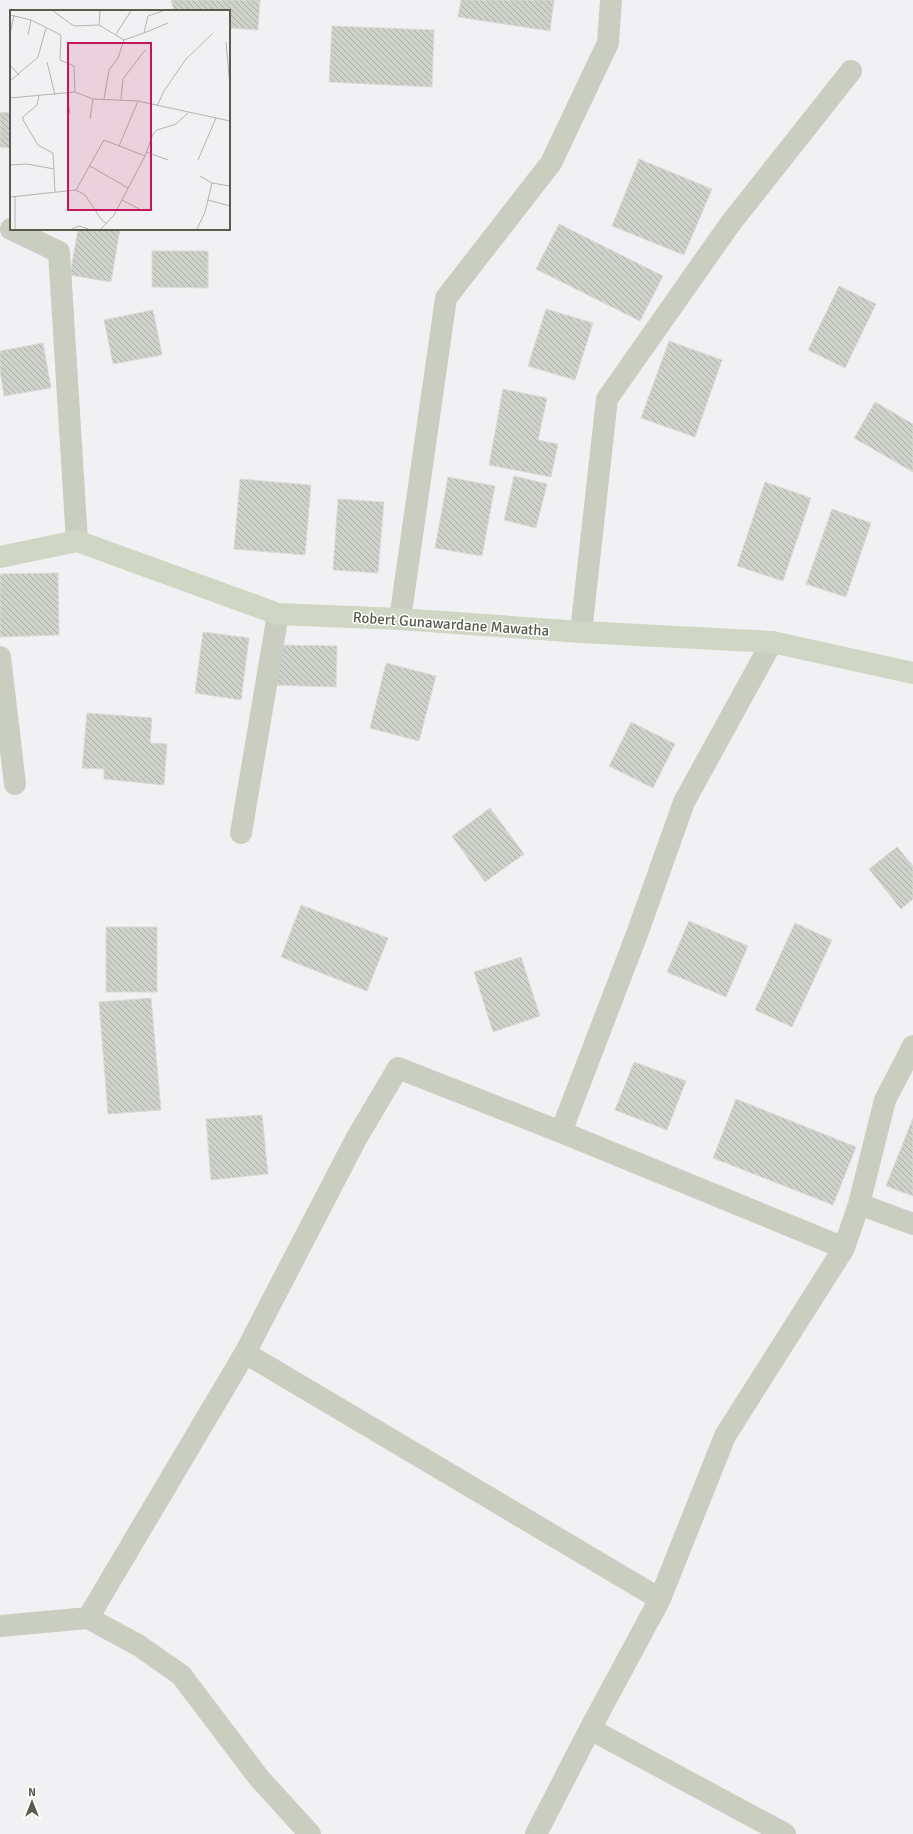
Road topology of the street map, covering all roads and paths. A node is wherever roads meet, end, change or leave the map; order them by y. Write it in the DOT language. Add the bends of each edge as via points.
graph roads {
  1 [pos="611,0"];
  2 [pos="850,71"];
  3 [pos="0,223"];
  4 [pos="10,228"];
  5 [pos="13,230"];
  6 [pos="77,541"];
  7 [pos="0,557"];
  8 [pos="278,614"];
  9 [pos="400,619"];
  10 [pos="581,632"];
  11 [pos="772,642"];
  12 [pos="0,656"];
  13 [pos="913,673"];
  14 [pos="15,784"];
  15 [pos="241,834"];
  16 [pos="913,1046"];
  17 [pos="561,1132"];
  18 [pos="859,1204"];
  19 [pos="913,1224"];
  20 [pos="844,1248"];
  21 [pos="245,1353"];
  22 [pos="660,1598"];
  23 [pos="88,1618"];
  24 [pos="0,1626"];
  25 [pos="590,1729"];
  26 [pos="310,1834"];
  27 [pos="536,1834"];
  28 [pos="785,1834"];
  1 -- 9 [label="street" via="608,43 551,163 446,298"];
  2 -- 10 [label="street" via="730,224 607,400"];
  3 -- 4 [label="street"];
  5 -- 6 [label="street" via="59,252"];
  6 -- 7 [label="street"];
  6 -- 8 [label="street, Robert Gunawardane Mawatha"];
  8 -- 9 [label="street, Robert Gunawardane Mawatha"];
  8 -- 15 [label="street"];
  9 -- 10 [label="street, Robert Gunawardane Mawatha"];
  10 -- 11 [label="street, Robert Gunawardane Mawatha"];
  11 -- 13 [label="street, Robert Gunawardane Mawatha"];
  11 -- 17 [label="street" via="684,802 637,934"];
  12 -- 14 [label="street"];
  16 -- 18 [label="street" via="885,1100"];
  17 -- 20 [label="street"];
  17 -- 21 [label="street" via="398,1068 356,1139"];
  18 -- 19 [label="street"];
  18 -- 20 [label="street"];
  20 -- 22 [label="street" via="725,1436"];
  21 -- 22 [label="street"];
  21 -- 23 [label="street"];
  22 -- 25 [label="street"];
  23 -- 24 [label="street"];
  23 -- 26 [label="street" via="138,1645 181,1675 259,1778"];
  25 -- 27 [label="street"];
  25 -- 28 [label="street"];
}
